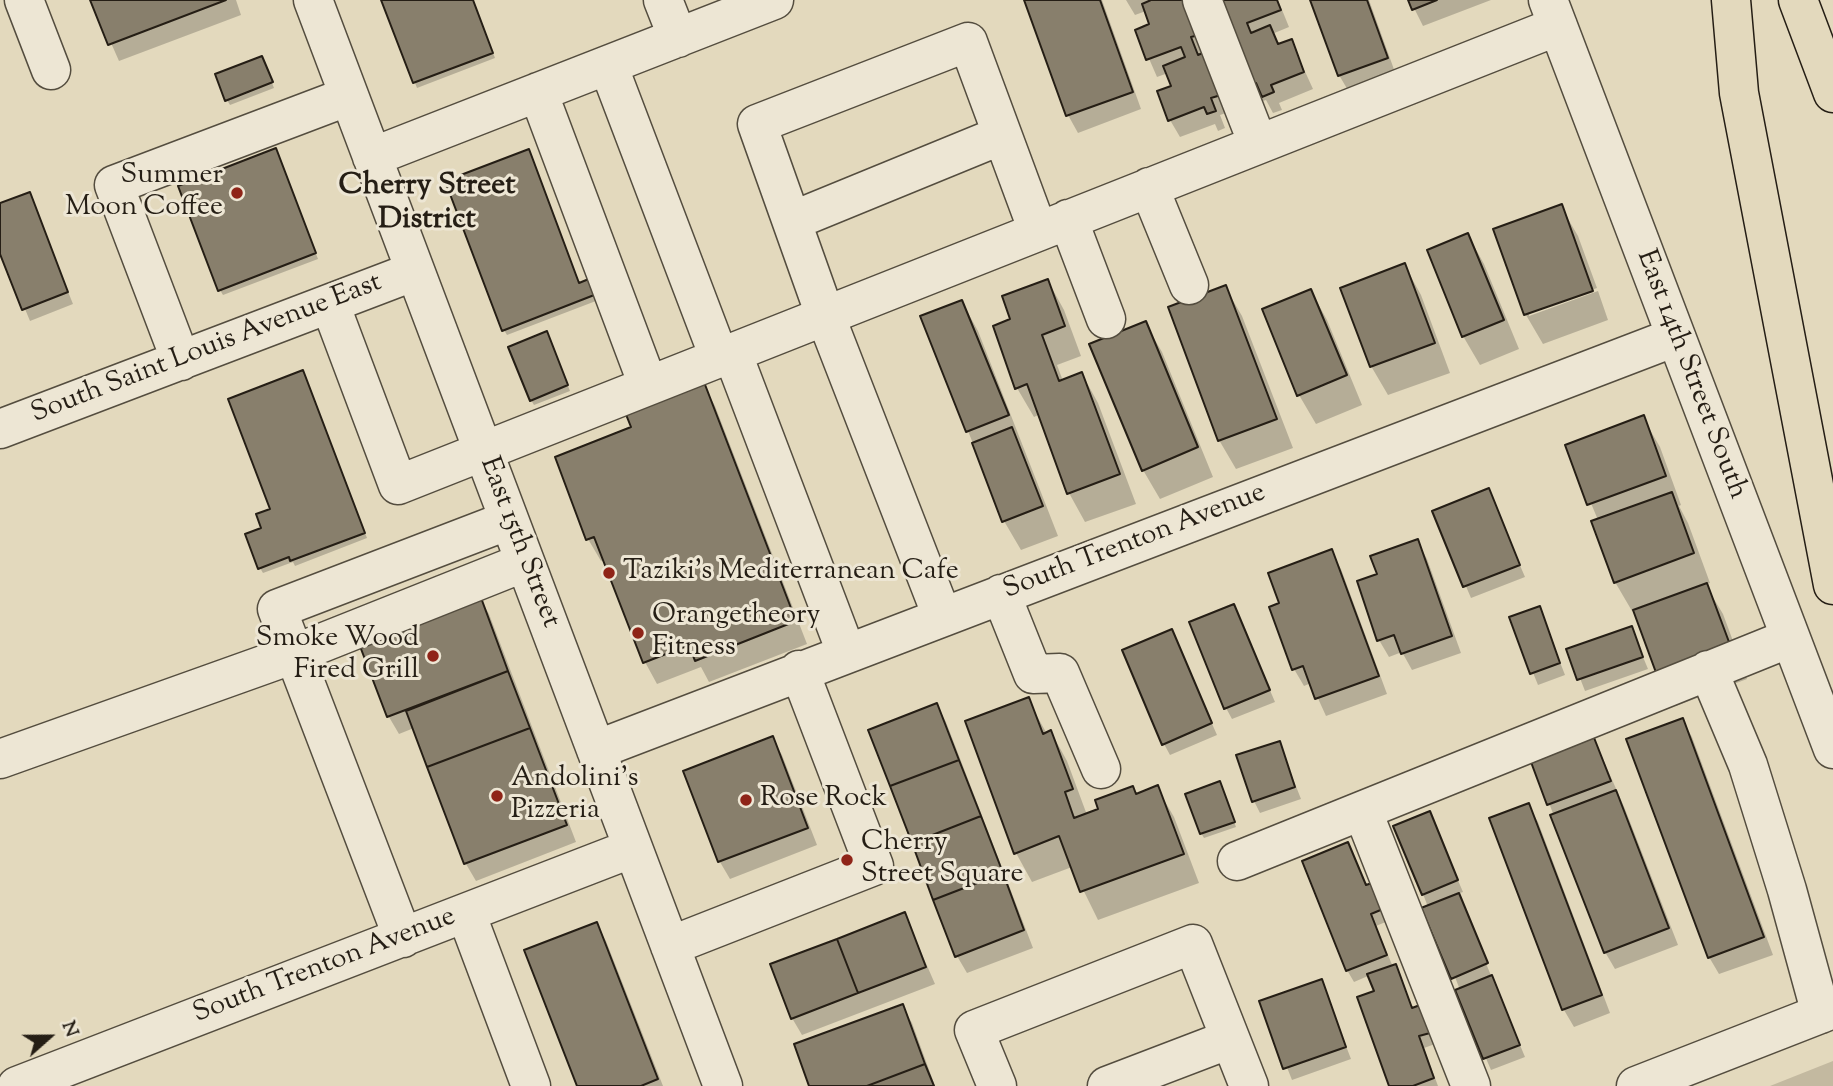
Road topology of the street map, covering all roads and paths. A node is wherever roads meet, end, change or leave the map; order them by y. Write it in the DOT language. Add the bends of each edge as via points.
graph roads {
  1 [pos="24,0"];
  2 [pos="313,0"];
  3 [pos="663,0"];
  4 [pos="774,0"];
  5 [pos="1202,0"];
  6 [pos="1731,0"];
  7 [pos="1798,0"];
  8 [pos="1553,13"];
  9 [pos="678,37"];
  10 [pos="608,65"];
  11 [pos="51,70"];
  12 [pos="538,92"];
  13 [pos="1833,93"];
  14 [pos="349,96"];
  15 [pos="1002,135"];
  16 [pos="1258,144"];
  17 [pos="372,158"];
  18 [pos="1149,187"];
  19 [pos="792,221"];
  20 [pos="1053,225"];
  21 [pos="415,271"];
  22 [pos="1189,285"];
  23 [pos="330,304"];
  24 [pos="825,315"];
  25 [pos="1106,319"];
  26 [pos="1675,337"];
  27 [pos="725,355"];
  28 [pos="181,361"];
  29 [pos="648,385"];
  30 [pos="0,429"];
  31 [pos="484,453"];
  32 [pos="509,520"];
  33 [pos="525,562"];
  34 [pos="1833,585"];
  35 [pos="1000,594"];
  36 [pos="942,616"];
  37 [pos="1790,638"];
  38 [pos="846,652"];
  39 [pos="294,654"];
  40 [pos="799,670"];
  41 [pos="1708,670"];
  42 [pos="1833,749"];
  43 [pos="596,750"];
  44 [pos="0,760"];
  45 [pos="1101,769"];
  46 [pos="1363,812"];
  47 [pos="633,848"];
  48 [pos="1237,862"];
  49 [pos="466,913"];
  50 [pos="403,938"];
  51 [pos="670,946"];
  52 [pos="1827,1011"];
  53 [pos="1230,1039"];
  54 [pos="18,1086"];
  55 [pos="531,1086"];
  56 [pos="723,1086"];
  57 [pos="997,1086"];
  58 [pos="1107,1086"];
  59 [pos="1249,1086"];
  60 [pos="1471,1086"];
  61 [pos="1636,1086"];
  1 -- 11 [label="street"];
  2 -- 14 [label="street, East 15th Street"];
  3 -- 9 [label="street"];
  4 -- 9 [label="street"];
  5 -- 16 [label="street"];
  6 -- 34 [label="highway" via="1739,93"];
  7 -- 13 [label="highway"];
  8 -- 16 [label="street"];
  8 -- 26 [label="street, East 14th Street South"];
  9 -- 10 [label="street"];
  10 -- 12 [label="street"];
  10 -- 27 [label="street"];
  12 -- 17 [label="street"];
  12 -- 29 [label="street"];
  14 -- 17 [label="street, East 15th Street"];
  14 -- 28 [label="street" via="114,185"];
  15 -- 19 [label="street"];
  15 -- 19 [label="street" via="968,42 757,124"];
  15 -- 20 [label="street"];
  16 -- 18 [label="street"];
  17 -- 21 [label="street, East 15th Street"];
  18 -- 20 [label="street"];
  18 -- 22 [label="street"];
  19 -- 24 [label="street"];
  20 -- 24 [label="street"];
  20 -- 25 [label="street"];
  21 -- 23 [label="street, South Saint Louis Avenue East"];
  21 -- 31 [label="street, East 15th Street"];
  23 -- 28 [label="street, South Saint Louis Avenue East"];
  23 -- 31 [label="street" via="398,485"];
  24 -- 27 [label="street"];
  24 -- 36 [label="street"];
  26 -- 35 [label="street, South Trenton Avenue"];
  26 -- 37 [label="street, East 14th Street South"];
  27 -- 29 [label="street"];
  27 -- 38 [label="street"];
  28 -- 30 [label="street, South Saint Louis Avenue East"];
  29 -- 31 [label="street"];
  31 -- 32 [label="street, East 15th Street"];
  32 -- 33 [label="street, East 15th Street"];
  32 -- 39 [label="street" via="277,609"];
  33 -- 39 [label="street"];
  33 -- 43 [label="street, East 15th Street"];
  35 -- 36 [label="street, South Trenton Avenue"];
  35 -- 45 [label="street" via="1033,674 1060,673"];
  36 -- 38 [label="street, South Trenton Avenue"];
  37 -- 41 [label="street"];
  37 -- 42 [label="street, East 14th Street South"];
  38 -- 40 [label="street, South Trenton Avenue"];
  39 -- 44 [label="street"];
  39 -- 50 [label="street"];
  40 -- 43 [label="street, South Trenton Avenue"];
  40 -- 51 [label="street" via="874,866"];
  41 -- 46 [label="street"];
  41 -- 52 [label="street" via="1748,765"];
  43 -- 47 [label="street, East 15th Street"];
  46 -- 48 [label="street"];
  46 -- 60 [label="street"];
  47 -- 49 [label="street, South Trenton Avenue"];
  47 -- 51 [label="street, East 15th Street"];
  49 -- 50 [label="street, South Trenton Avenue"];
  49 -- 55 [label="street"];
  50 -- 54 [label="street, South Trenton Avenue"];
  51 -- 56 [label="street, East 15th Street"];
  52 -- 61 [label="street"];
  53 -- 57 [label="street" via="1193,944 974,1030"];
  53 -- 58 [label="street"];
  53 -- 59 [label="street"];
}
